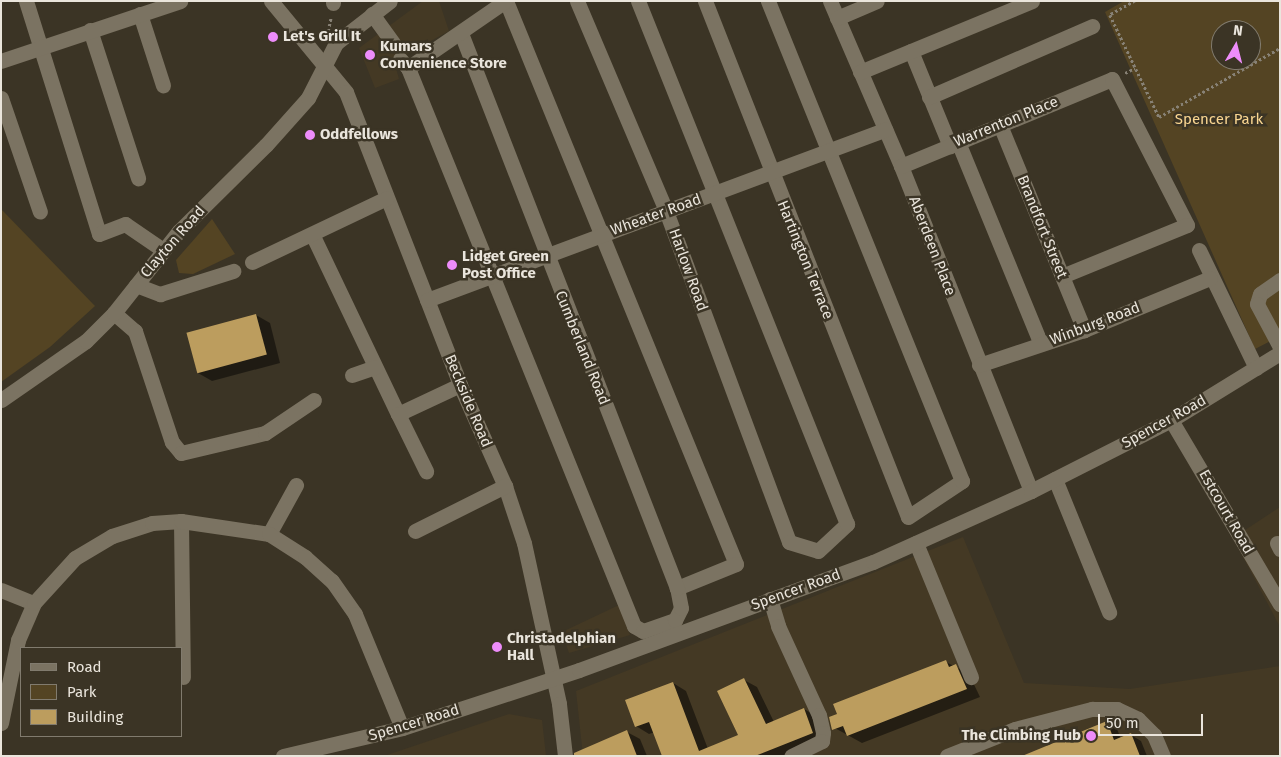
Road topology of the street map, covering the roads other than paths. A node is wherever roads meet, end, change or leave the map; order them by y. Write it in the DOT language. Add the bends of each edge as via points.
graph roads {
  1 [pos="26,1"];
  2 [pos="180,1"];
  3 [pos="271,1"];
  4 [pos="390,1"];
  5 [pos="506,1"];
  6 [pos="577,1"];
  7 [pos="638,1"];
  8 [pos="705,1"];
  9 [pos="768,1"];
  10 [pos="830,1"];
  11 [pos="878,1"];
  12 [pos="1032,1"];
  13 [pos="140,14"];
  14 [pos="372,14"];
  15 [pos="837,18"];
  16 [pos="1092,26"];
  17 [pos="90,30"];
  18 [pos="461,33"];
  19 [pos="393,43"];
  20 [pos="41,47"];
  21 [pos="911,51"];
  22 [pos="1,62"];
  23 [pos="324,63"];
  24 [pos="860,72"];
  25 [pos="163,85"];
  26 [pos="930,96"];
  27 [pos="1,98"];
  28 [pos="1000,125"];
  29 [pos="884,130"];
  30 [pos="954,144"];
  31 [pos="829,150"];
  32 [pos="900,166"];
  33 [pos="770,172"];
  34 [pos="138,178"];
  35 [pos="715,193"];
  36 [pos="387,198"];
  37 [pos="666,211"];
  38 [pos="40,212"];
  39 [pos="601,235"];
  40 [pos="312,236"];
  41 [pos="163,250"];
  42 [pos="1199,250"];
  43 [pos="546,256"];
  44 [pos="252,262"];
  45 [pos="233,271"];
  46 [pos="492,275"];
  47 [pos="1062,276"];
  48 [pos="1210,278"];
  49 [pos="1280,280"];
  50 [pos="136,285"];
  51 [pos="427,300"];
  52 [pos="114,313"];
  53 [pos="1084,330"];
  54 [pos="1041,344"];
  55 [pos="1278,356"];
  56 [pos="979,365"];
  57 [pos="374,367"];
  58 [pos="1256,368"];
  59 [pos="352,374"];
  60 [pos="460,385"];
  61 [pos="1,400"];
  62 [pos="314,400"];
  63 [pos="398,414"];
  64 [pos="1171,420"];
  65 [pos="426,471"];
  66 [pos="1055,479"];
  67 [pos="296,485"];
  68 [pos="505,486"];
  69 [pos="1031,491"];
  70 [pos="181,521"];
  71 [pos="415,531"];
  72 [pos="269,534"];
  73 [pos="916,543"];
  74 [pos="677,588"];
  75 [pos="1,590"];
  76 [pos="770,599"];
  77 [pos="34,603"];
  78 [pos="1280,604"];
  79 [pos="1109,612"];
  80 [pos="183,677"];
  81 [pos="552,677"];
  82 [pos="971,677"];
  83 [pos="1,723"];
  84 [pos="402,728"];
  85 [pos="283,756"];
  86 [pos="565,756"];
  87 [pos="792,756"];
  88 [pos="947,756"];
  89 [pos="1163,756"];
  1 -- 20 [label="street"];
  2 -- 13 [label="street"];
  3 -- 23 [label="street, Beckside Road"];
  4 -- 14 [label="street, Clayton Road"];
  5 -- 18 [label="street"];
  5 -- 39 [label="street"];
  6 -- 37 [label="street, Harlow Road"];
  7 -- 35 [label="street"];
  8 -- 33 [label="street, Hartington Terrace"];
  9 -- 31 [label="street"];
  10 -- 15 [label="street, Aberdeen Place"];
  11 -- 15 [label="street"];
  12 -- 21 [label="street"];
  13 -- 17 [label="street"];
  13 -- 25 [label="street"];
  14 -- 19 [label="street"];
  14 -- 23 [label="street, Clayton Road" via="336,43"];
  15 -- 24 [label="street, Aberdeen Place"];
  16 -- 26 [label="street"];
  17 -- 20 [label="street"];
  17 -- 34 [label="street"];
  18 -- 43 [label="street, Cumberland Road"];
  18 -- 46 [label="street" via="404,64"];
  20 -- 22 [label="street"];
  20 -- 41 [label="street" via="99,234 125,224"];
  21 -- 24 [label="street"];
  21 -- 26 [label="street"];
  23 -- 36 [label="street, Beckside Road" via="346,92"];
  23 -- 41 [label="street, Clayton Road" via="308,98"];
  24 -- 29 [label="street, Aberdeen Place"];
  26 -- 30 [label="street"];
  27 -- 38 [label="street"];
  28 -- 30 [label="street, Warrenton Place"];
  28 -- 47 [label="street, Brandfort Street"];
  28 -- 47 [label="street, Warrenton Place" via="1112,79 1184,220 1186,225"];
  29 -- 31 [label="street, Wheater Road"];
  29 -- 32 [label="street, Aberdeen Place"];
  30 -- 32 [label="street, Warrenton Place"];
  30 -- 54 [label="street"];
  31 -- 33 [label="street, Wheater Road"];
  31 -- 33 [label="street, Hartington Terrace" via="962,481 908,517"];
  32 -- 56 [label="street, Aberdeen Place"];
  33 -- 35 [label="street, Wheater Road"];
  35 -- 37 [label="street, Wheater Road"];
  35 -- 37 [label="street, Harlow Road" via="847,524 818,551 789,542"];
  36 -- 40 [label="street"];
  36 -- 51 [label="street, Beckside Road"];
  37 -- 39 [label="street, Wheater Road"];
  39 -- 43 [label="street, Wheater Road"];
  39 -- 74 [label="street" via="736,564"];
  40 -- 44 [label="street"];
  40 -- 57 [label="street"];
  41 -- 50 [label="street, Clayton Road"];
  42 -- 48 [label="street"];
  43 -- 46 [label="street, Wheater Road"];
  43 -- 74 [label="street, Cumberland Road"];
  45 -- 50 [label="street" via="160,294"];
  46 -- 51 [label="street, Wheater Road"];
  46 -- 74 [label="street, Cumberland Road" via="634,626 644,631 675,620 681,608"];
  47 -- 53 [label="street, Brandfort Street"];
  48 -- 53 [label="street, Winburg Road"];
  48 -- 58 [label="street"];
  49 -- 55 [label="street" via="1260,294 1257,304"];
  50 -- 52 [label="street, Clayton Road"];
  51 -- 60 [label="street, Beckside Road"];
  52 -- 61 [label="street, Clayton Road" via="86,341"];
  52 -- 62 [label="street" via="134,331 172,442 181,454 265,433"];
  53 -- 54 [label="street, Winburg Road"];
  54 -- 56 [label="street, Winburg Road"];
  55 -- 58 [label="street, Spencer Road"];
  56 -- 69 [label="street, Aberdeen Place"];
  57 -- 59 [label="street"];
  57 -- 63 [label="street"];
  58 -- 64 [label="street, Spencer Road"];
  60 -- 63 [label="street"];
  60 -- 68 [label="street, Beckside Road"];
  63 -- 65 [label="street"];
  64 -- 66 [label="street, Spencer Road"];
  64 -- 78 [label="street, Estcourt Road"];
  66 -- 69 [label="street, Spencer Road"];
  66 -- 79 [label="street"];
  67 -- 72 [label="street"];
  68 -- 71 [label="street"];
  68 -- 81 [label="street, Beckside Road" via="524,543"];
  69 -- 73 [label="street, Spencer Road"];
  70 -- 72 [label="street"];
  70 -- 77 [label="street" via="152,523 112,536 74,558"];
  70 -- 80 [label="street"];
  72 -- 84 [label="street" via="305,557 332,581 355,614"];
  73 -- 76 [label="street, Spencer Road"];
  73 -- 82 [label="street"];
  75 -- 77 [label="street"];
  76 -- 81 [label="street, Spencer Road" via="579,670"];
  76 -- 87 [label="street" via="778,626 819,715 823,733 822,741"];
  77 -- 83 [label="street" via="18,640"];
  81 -- 84 [label="street, Spencer Road"];
  81 -- 86 [label="street, Beckside Road"];
  84 -- 85 [label="street, Spencer Road"];
  88 -- 89 [label="street" via="1015,729 1092,709 1118,709 1138,718 1154,735"];
}
